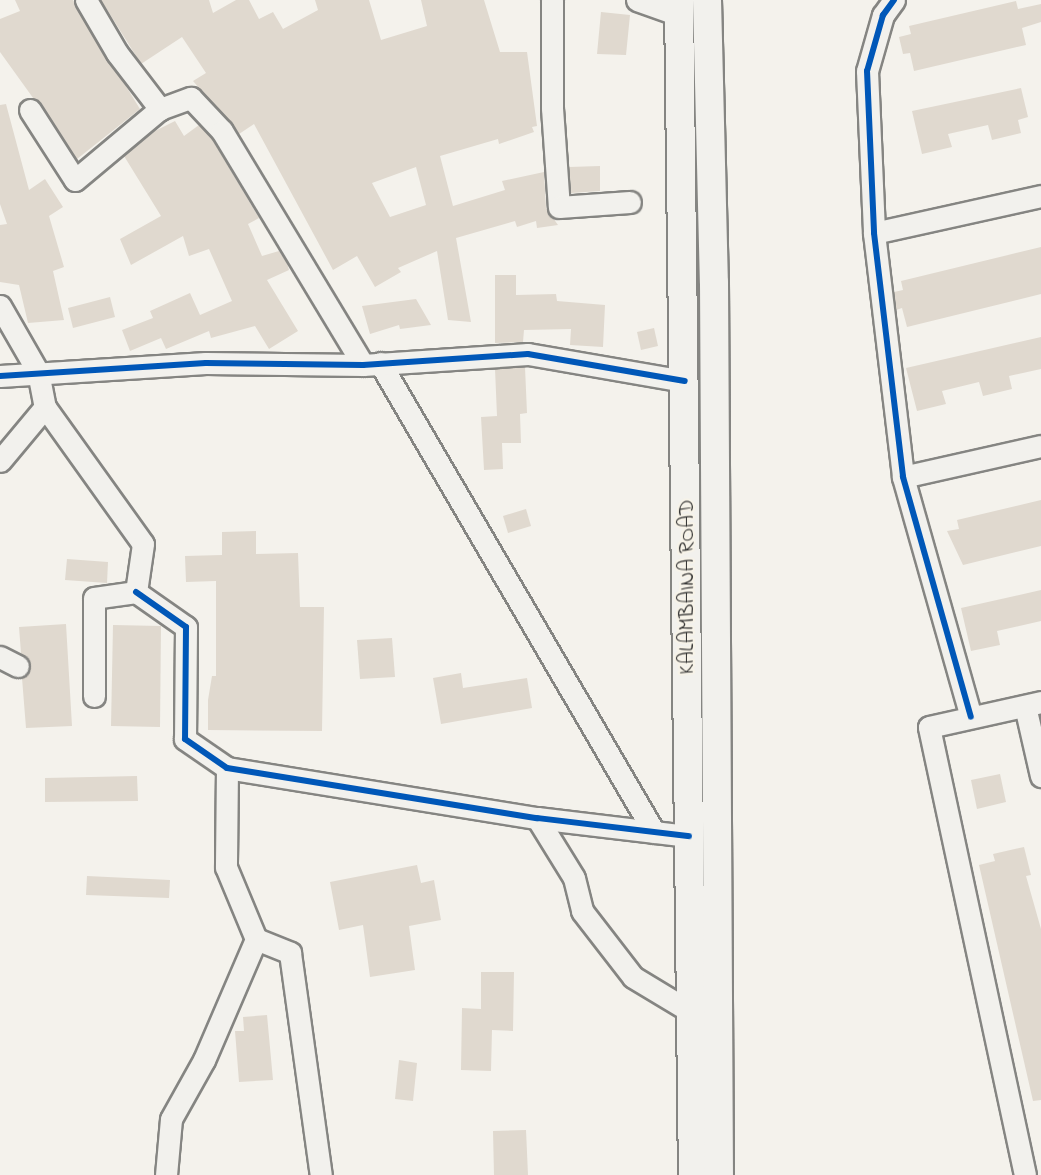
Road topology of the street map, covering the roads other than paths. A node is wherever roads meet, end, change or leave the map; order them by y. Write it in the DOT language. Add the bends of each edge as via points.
graph roads {
  1 [pos="86,0"];
  2 [pos="552,0"];
  3 [pos="637,0"];
  4 [pos="707,0"];
  5 [pos="894,0"];
  6 [pos="679,7"];
  7 [pos="30,110"];
  8 [pos="160,110"];
  9 [pos="1041,196"];
  10 [pos="630,202"];
  11 [pos="874,233"];
  12 [pos="0,306"];
  13 [pos="372,364"];
  14 [pos="38,372"];
  15 [pos="0,376"];
  16 [pos="685,381"];
  17 [pos="45,407"];
  18 [pos="1041,446"];
  19 [pos="0,461"];
  20 [pos="903,477"];
  21 [pos="136,592"];
  22 [pos="94,696"];
  23 [pos="1033,704"];
  24 [pos="971,717"];
  25 [pos="227,768"];
  26 [pos="1041,776"];
  27 [pos="537,818"];
  28 [pos="654,832"];
  29 [pos="689,836"];
  30 [pos="256,939"];
  31 [pos="691,1012"];
  32 [pos="166,1175"];
  33 [pos="321,1175"];
  34 [pos="693,1175"];
  35 [pos="719,1175"];
  36 [pos="1025,1175"];
  1 -- 8 [label="street" via="117,53"];
  2 -- 10 [label="street" via="552,108 559,207"];
  3 -- 6 [label="street"];
  4 -- 35 [label="main road, KALAMBAINA ROAD" via="714,283"];
  5 -- 11 [label="street" via="883,15 867,71"];
  6 -- 16 [label="main road, KALAMBAINA ROAD"];
  7 -- 8 [label="street" via="75,180"];
  8 -- 13 [label="street" via="191,98 222,130"];
  9 -- 11 [label="street"];
  11 -- 20 [label="street"];
  12 -- 14 [label="street"];
  13 -- 14 [label="street" via="206,363"];
  13 -- 16 [label="street" via="528,354"];
  13 -- 28 [label="street"];
  14 -- 15 [label="street"];
  14 -- 17 [label="street"];
  16 -- 29 [label="main road, KALAMBAINA ROAD"];
  17 -- 19 [label="street"];
  17 -- 21 [label="street" via="143,544"];
  18 -- 20 [label="street"];
  20 -- 24 [label="street"];
  21 -- 22 [label="street" via="94,598"];
  21 -- 25 [label="street" via="186,627 184,739"];
  23 -- 24 [label="street"];
  23 -- 26 [label="street"];
  24 -- 36 [label="street" via="929,727"];
  25 -- 27 [label="street"];
  25 -- 30 [label="street" via="226,867"];
  27 -- 28 [label="street"];
  27 -- 31 [label="street" via="574,878 582,911 633,977"];
  28 -- 29 [label="street"];
  29 -- 31 [label="main road, KALAMBAINA ROAD"];
  30 -- 32 [label="street" via="204,1060 171,1119"];
  30 -- 33 [label="street" via="290,953"];
  31 -- 34 [label="main road, KALAMBAINA ROAD"];
}
